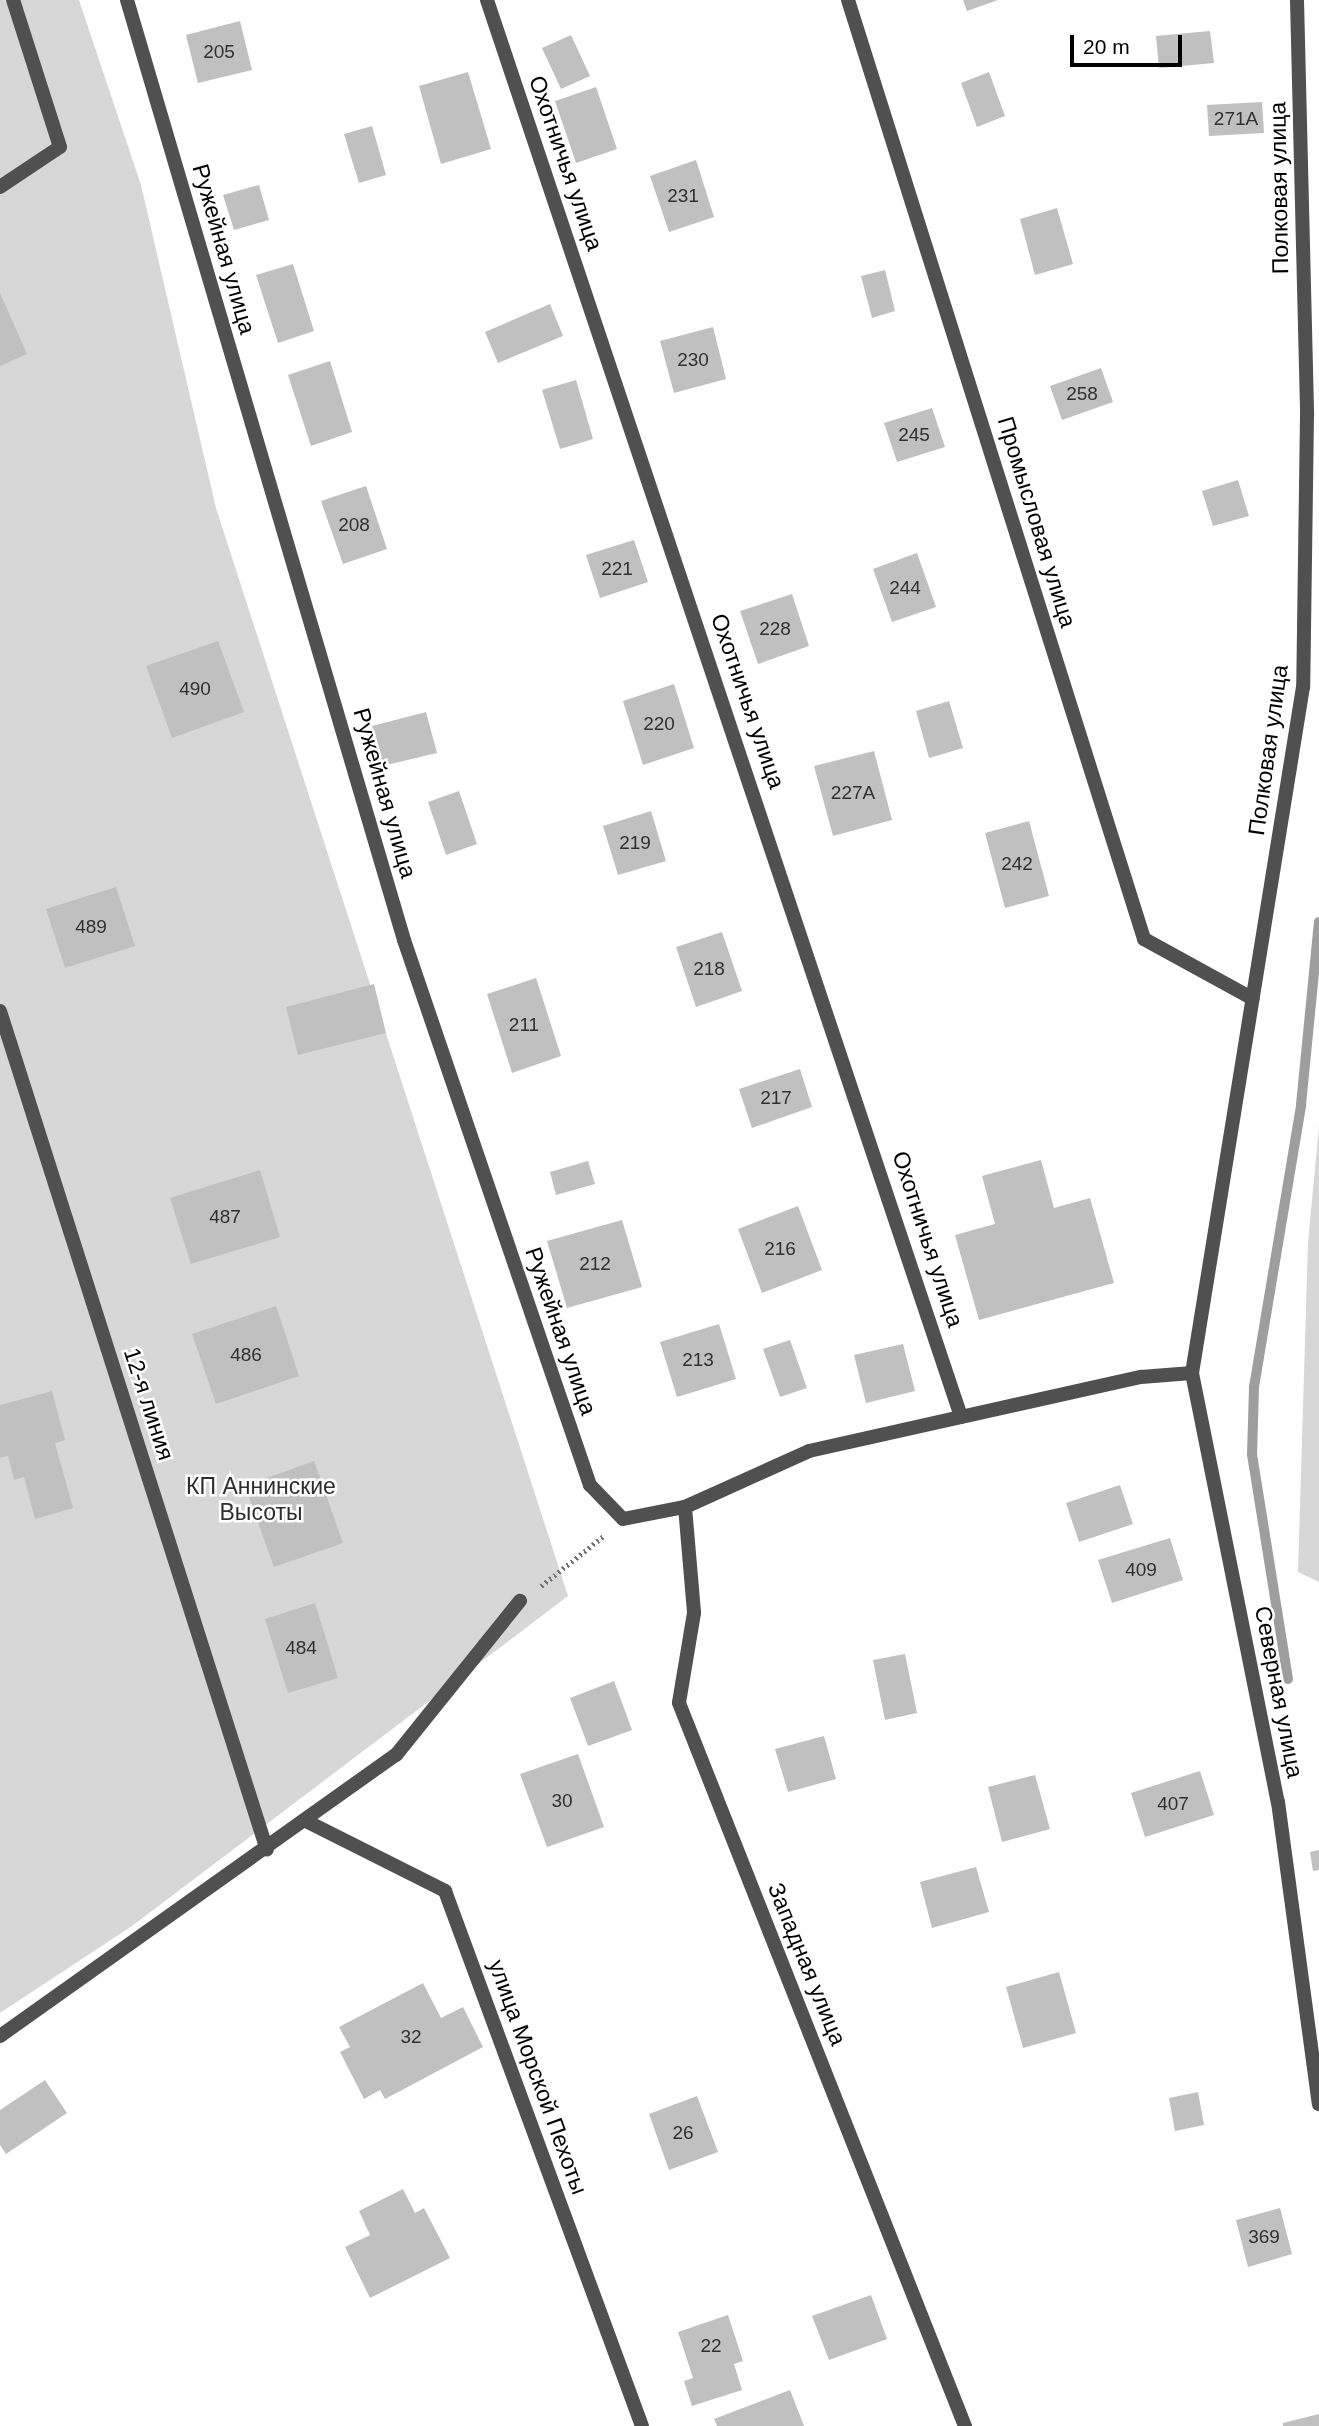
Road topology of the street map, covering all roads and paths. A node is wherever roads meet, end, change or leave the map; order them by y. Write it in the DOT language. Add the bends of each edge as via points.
graph roads {
  1 [pos="13,0"];
  2 [pos="127,0"];
  3 [pos="486,0"];
  4 [pos="848,0"];
  5 [pos="1297,0"];
  6 [pos="0,187"];
  7 [pos="1253,999"];
  8 [pos="0,1011"];
  9 [pos="1192,1373"];
  10 [pos="961,1417"];
  11 [pos="685,1507"];
  12 [pos="623,1519"];
  13 [pos="520,1601"];
  14 [pos="306,1821"];
  15 [pos="267,1850"];
  16 [pos="0,2036"];
  17 [pos="1319,2104"];
  18 [pos="642,2426"];
  19 [pos="965,2426"];
  1 -- 6 [label="street" via="60,146"];
  2 -- 12 [label="street, Ружейная улица" via="404,940 590,1485"];
  3 -- 10 [label="street, Охотничья улица"];
  4 -- 7 [label="street, Промысловая улица" via="1144,939"];
  5 -- 7 [label="street, Полковая улица" via="1307,415 1303,687"];
  7 -- 9 [label="street, Полковая улица"];
  8 -- 15 [label="street, 12-я линия"];
  9 -- 10 [label="street" via="1141,1377"];
  9 -- 17 [label="street, Северная улица" via="1278,1802"];
  10 -- 11 [label="street" via="809,1451"];
  11 -- 12 [label="street"];
  11 -- 19 [label="street, Западная улица" via="694,1613 679,1703"];
  12 -- 13 [label="path"];
  13 -- 14 [label="street" via="396,1755"];
  14 -- 15 [label="street"];
  14 -- 18 [label="street, улица Морской Пехоты" via="402,1864 445,1891"];
  15 -- 16 [label="street"];
}
